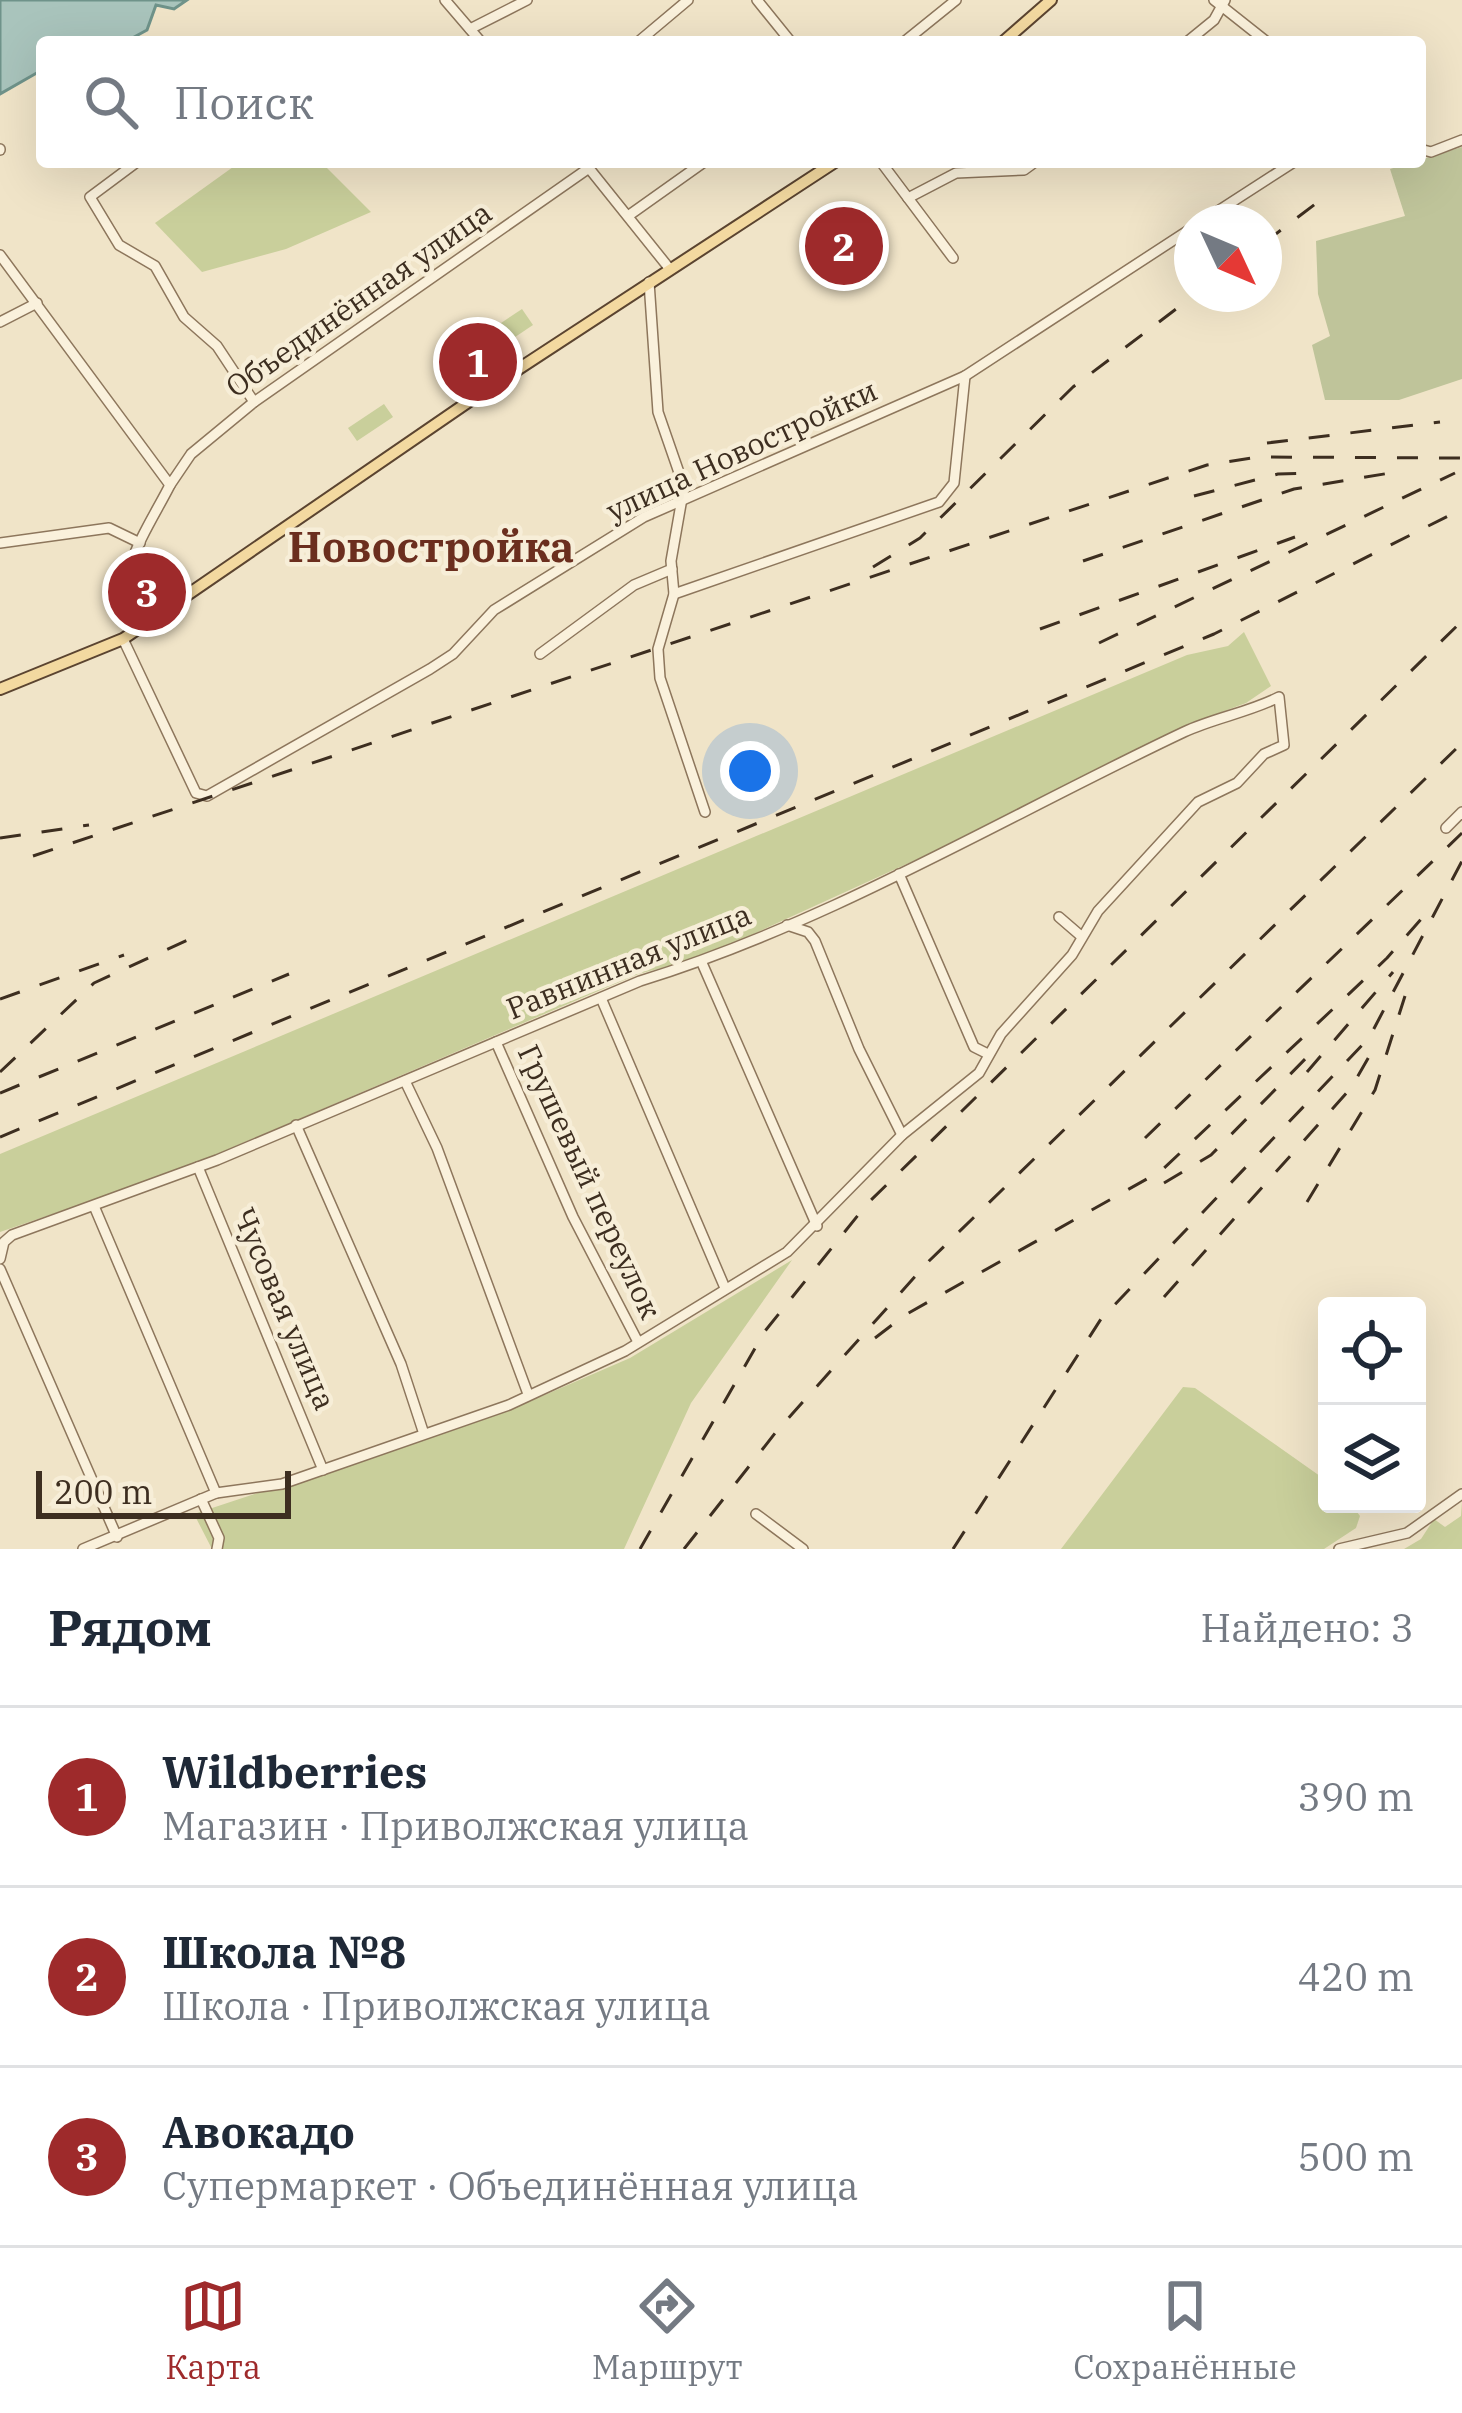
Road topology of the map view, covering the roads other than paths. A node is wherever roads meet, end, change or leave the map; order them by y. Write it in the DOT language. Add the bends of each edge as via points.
graph roads {
  1 [pos="446,0"];
  2 [pos="526,0"];
  3 [pos="688,0"];
  4 [pos="757,0"];
  5 [pos="779,0"];
  6 [pos="956,0"];
  7 [pos="1051,0"];
  8 [pos="1220,2"];
  9 [pos="766,10"];
  10 [pos="470,29"];
  11 [pos="476,36"];
  12 [pos="645,36"];
  13 [pos="786,36"];
  14 [pos="911,36"];
  15 [pos="1010,36"];
  16 [pos="1194,36"];
  17 [pos="1260,36"];
  18 [pos="1462,140"];
  19 [pos="1426,151"];
  20 [pos="129,168"];
  21 [pos="582,168"];
  22 [pos="588,168"];
  23 [pos="696,168"];
  24 [pos="826,168"];
  25 [pos="886,168"];
  26 [pos="1027,168"];
  27 [pos="1285,168"];
  28 [pos="908,198"];
  29 [pos="1229,204"];
  30 [pos="628,216"];
  31 [pos="1174,240"];
  32 [pos="0,255"];
  33 [pos="953,258"];
  34 [pos="669,268"];
  35 [pos="649,281"];
  36 [pos="37,303"];
  37 [pos="0,322"];
  38 [pos="964,376"];
  39 [pos="254,402"];
  40 [pos="170,485"];
  41 [pos="681,499"];
  42 [pos="0,543"];
  43 [pos="140,543"];
  44 [pos="672,569"];
  45 [pos="674,593"];
  46 [pos="136,631"];
  47 [pos="123,639"];
  48 [pos="540,654"];
  49 [pos="0,689"];
  50 [pos="705,812"];
  51 [pos="1462,812"];
  52 [pos="1445,828"];
  53 [pos="899,874"];
  54 [pos="1059,917"];
  55 [pos="786,925"];
  56 [pos="1081,936"];
  57 [pos="702,963"];
  58 [pos="601,998"];
  59 [pos="496,1042"];
  60 [pos="988,1054"];
  61 [pos="405,1081"];
  62 [pos="296,1125"];
  63 [pos="902,1136"];
  64 [pos="198,1167"];
  65 [pos="94,1206"];
  66 [pos="817,1226"];
  67 [pos="0,1258"];
  68 [pos="0,1269"];
  69 [pos="725,1288"];
  70 [pos="638,1342"];
  71 [pos="528,1394"];
  72 [pos="423,1431"];
  73 [pos="323,1470"];
  74 [pos="216,1493"];
  75 [pos="1462,1494"];
  76 [pos="201,1498"];
  77 [pos="756,1514"];
  78 [pos="117,1537"];
  79 [pos="83,1549"];
  80 [pos="217,1549"];
  81 [pos="803,1549"];
  82 [pos="1339,1549"];
  1 -- 10 [label="street"];
  2 -- 10 [label="street"];
  3 -- 12 [label="street"];
  4 -- 9 [label="street"];
  5 -- 9 [label="street"];
  6 -- 14 [label="street"];
  7 -- 15 [label="main road"];
  8 -- 16 [label="street" via="1214,20"];
  8 -- 17 [label="street"];
  9 -- 13 [label="street"];
  10 -- 11 [label="street"];
  18 -- 19 [label="street"];
  20 -- 39 [label="street" via="90,197 119,244 155,266"];
  21 -- 39 [label="street, Объединённая улица"];
  22 -- 30 [label="street"];
  23 -- 30 [label="street"];
  24 -- 34 [label="main road"];
  25 -- 28 [label="street"];
  26 -- 28 [label="street" via="956,173"];
  27 -- 29 [label="street"];
  28 -- 33 [label="street"];
  30 -- 34 [label="street"];
  31 -- 38 [label="street, улица Новостройки"];
  32 -- 36 [label="street"];
  34 -- 35 [label="main road"];
  35 -- 41 [label="street" via="658,412"];
  35 -- 46 [label="main road"];
  36 -- 37 [label="street"];
  36 -- 40 [label="street"];
  38 -- 41 [label="street, улица Новостройки"];
  38 -- 45 [label="street" via="954,483 939,502"];
  39 -- 40 [label="street, Объединённая улица" via="191,454"];
  40 -- 43 [label="street, Объединённая улица"];
  41 -- 44 [label="street"];
  41 -- 47 [label="street, улица Новостройки" via="494,610 430,669 207,796 196,793"];
  42 -- 43 [label="street" via="110,528"];
  43 -- 46 [label="street, Объединённая улица" via="124,585"];
  44 -- 45 [label="street"];
  44 -- 48 [label="street" via="634,585"];
  45 -- 50 [label="street" via="658,649 660,678"];
  46 -- 47 [label="main road"];
  47 -- 49 [label="main road"];
  51 -- 52 [label="street"];
  53 -- 55 [label="street, Равнинная улица"];
  53 -- 56 [label="street, Равнинная улица" via="1186,731 1279,697 1284,745 1198,802"];
  53 -- 60 [label="street" via="974,1047"];
  54 -- 56 [label="street"];
  55 -- 57 [label="street, Равнинная улица"];
  55 -- 63 [label="street" via="815,941"];
  56 -- 60 [label="street"];
  57 -- 58 [label="street, Равнинная улица"];
  57 -- 66 [label="street"];
  58 -- 59 [label="street, Равнинная улица"];
  58 -- 69 [label="street"];
  59 -- 61 [label="street, Равнинная улица"];
  59 -- 70 [label="street, Грушевый переулок"];
  60 -- 63 [label="street" via="967,1085"];
  61 -- 62 [label="street, Равнинная улица"];
  61 -- 71 [label="street"];
  62 -- 64 [label="street, Равнинная улица"];
  62 -- 72 [label="street"];
  63 -- 66 [label="street"];
  64 -- 65 [label="street, Равнинная улица"];
  64 -- 73 [label="street, Чусовая улица"];
  65 -- 67 [label="street, Равнинная улица" via="12,1235"];
  65 -- 74 [label="street"];
  66 -- 69 [label="street"];
  68 -- 78 [label="street"];
  69 -- 70 [label="street"];
  70 -- 71 [label="street"];
  71 -- 72 [label="street"];
  72 -- 73 [label="street"];
  73 -- 74 [label="street"];
  74 -- 76 [label="street"];
  75 -- 82 [label="street" via="1407,1533"];
  76 -- 78 [label="street"];
  76 -- 80 [label="street"];
  77 -- 81 [label="street"];
  78 -- 79 [label="street"];
}
